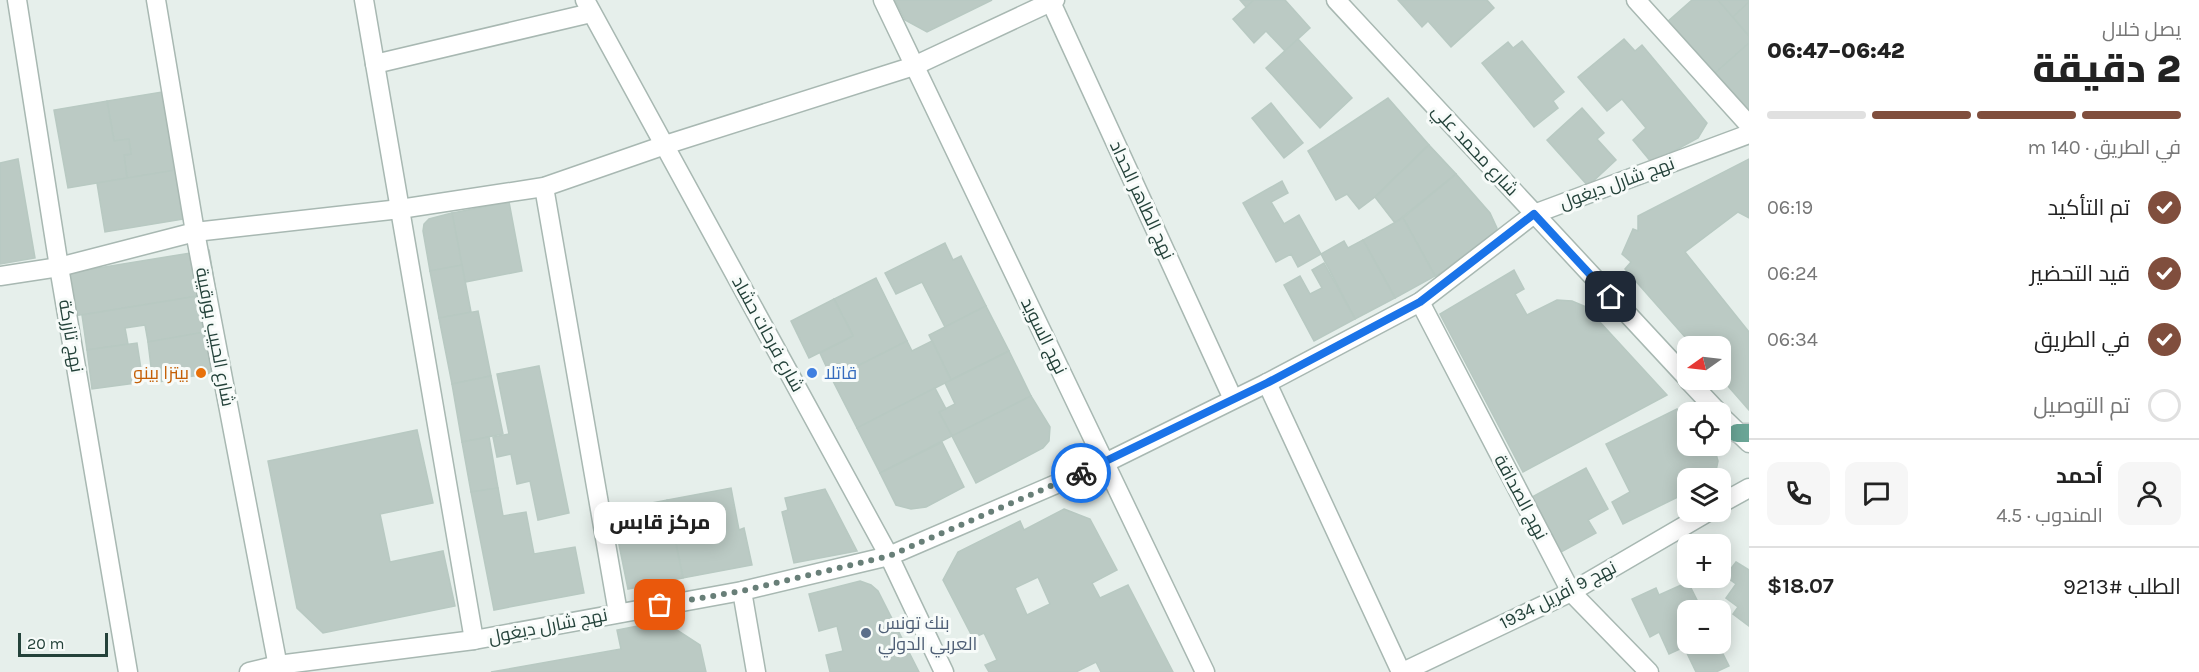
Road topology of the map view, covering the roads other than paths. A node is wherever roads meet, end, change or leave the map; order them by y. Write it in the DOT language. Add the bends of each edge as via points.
graph roads {
  1 [pos="17,0"];
  2 [pos="156,0"];
  3 [pos="364,0"];
  4 [pos="883,0"];
  5 [pos="1336,0"];
  6 [pos="1636,0"];
  7 [pos="1052,1"];
  8 [pos="588,7"];
  9 [pos="375,64"];
  10 [pos="914,66"];
  11 [pos="1749,125"];
  12 [pos="1749,134"];
  13 [pos="665,145"];
  14 [pos="544,187"];
  15 [pos="400,209"];
  16 [pos="1534,214"];
  17 [pos="195,231"];
  18 [pos="59,267"];
  19 [pos="0,276"];
  20 [pos="1420,302"];
  21 [pos="1677,367"];
  22 [pos="1267,383"];
  23 [pos="1698,390"];
  24 [pos="1233,399"];
  25 [pos="1708,402"];
  26 [pos="1731,424"];
  27 [pos="1745,436"];
  28 [pos="1105,463"];
  29 [pos="1749,488"];
  30 [pos="1731,498"];
  31 [pos="1691,522"];
  32 [pos="889,556"];
  33 [pos="742,591"];
  34 [pos="1571,592"];
  35 [pos="618,613"];
  36 [pos="474,640"];
  37 [pos="279,669"];
  38 [pos="128,672"];
  39 [pos="249,672"];
  40 [pos="756,672"];
  41 [pos="944,672"];
  42 [pos="1205,672"];
  43 [pos="1402,672"];
  44 [pos="1649,672"];
  1 -- 18 [label="street, نهج تازركة"];
  2 -- 17 [label="street, شارع الحبيب بورقيبة"];
  3 -- 9 [label="street"];
  4 -- 10 [label="street, نهج السويد"];
  5 -- 16 [label="street, شارع محمد علي"];
  6 -- 11 [label="street"];
  7 -- 10 [label="street"];
  7 -- 24 [label="street, نهج الطاهر الحداد"];
  8 -- 9 [label="street"];
  8 -- 13 [label="street, شارع فرحات حشاد"];
  9 -- 15 [label="street"];
  10 -- 13 [label="street"];
  10 -- 28 [label="street, نهج السويد"];
  12 -- 16 [label="street, نهج شارل ديغول"];
  13 -- 14 [label="street"];
  13 -- 32 [label="street, شارع فرحات حشاد"];
  14 -- 15 [label="street"];
  14 -- 35 [label="street"];
  15 -- 17 [label="street"];
  15 -- 36 [label="street"];
  16 -- 20 [label="street, نهج شارل ديغول"];
  16 -- 21 [label="street, شارع محمد علي"];
  17 -- 18 [label="street"];
  17 -- 37 [label="street, شارع الحبيب بورقيبة"];
  18 -- 19 [label="street"];
  18 -- 38 [label="street, نهج تازركة"];
  20 -- 22 [label="street, نهج شارل ديغول"];
  20 -- 34 [label="street, نهج الصداقة"];
  22 -- 24 [label="street, نهج شارل ديغول"];
  22 -- 43 [label="street"];
  23 -- 25 [label="street, شارع محمد علي"];
  24 -- 28 [label="street, نهج شارل ديغول"];
  26 -- 27 [label="street, شارع محمد علي"];
  28 -- 32 [label="street, نهج شارل ديغول"];
  28 -- 42 [label="street, نهج السويد"];
  29 -- 30 [label="street"];
  31 -- 34 [label="street, نهج 9 أفريل 1934"];
  32 -- 33 [label="street, نهج شارل ديغول"];
  32 -- 41 [label="street, شارع فرحات حشاد"];
  33 -- 35 [label="street, نهج شارل ديغول"];
  33 -- 40 [label="street"];
  34 -- 43 [label="street, نهج 9 أفريل 1934"];
  34 -- 44 [label="street, نهج الصداقة"];
  35 -- 36 [label="street, نهج شارل ديغول"];
  36 -- 37 [label="street, نهج شارل ديغول"];
  37 -- 39 [label="street, نهج شارل ديغول"];
}
